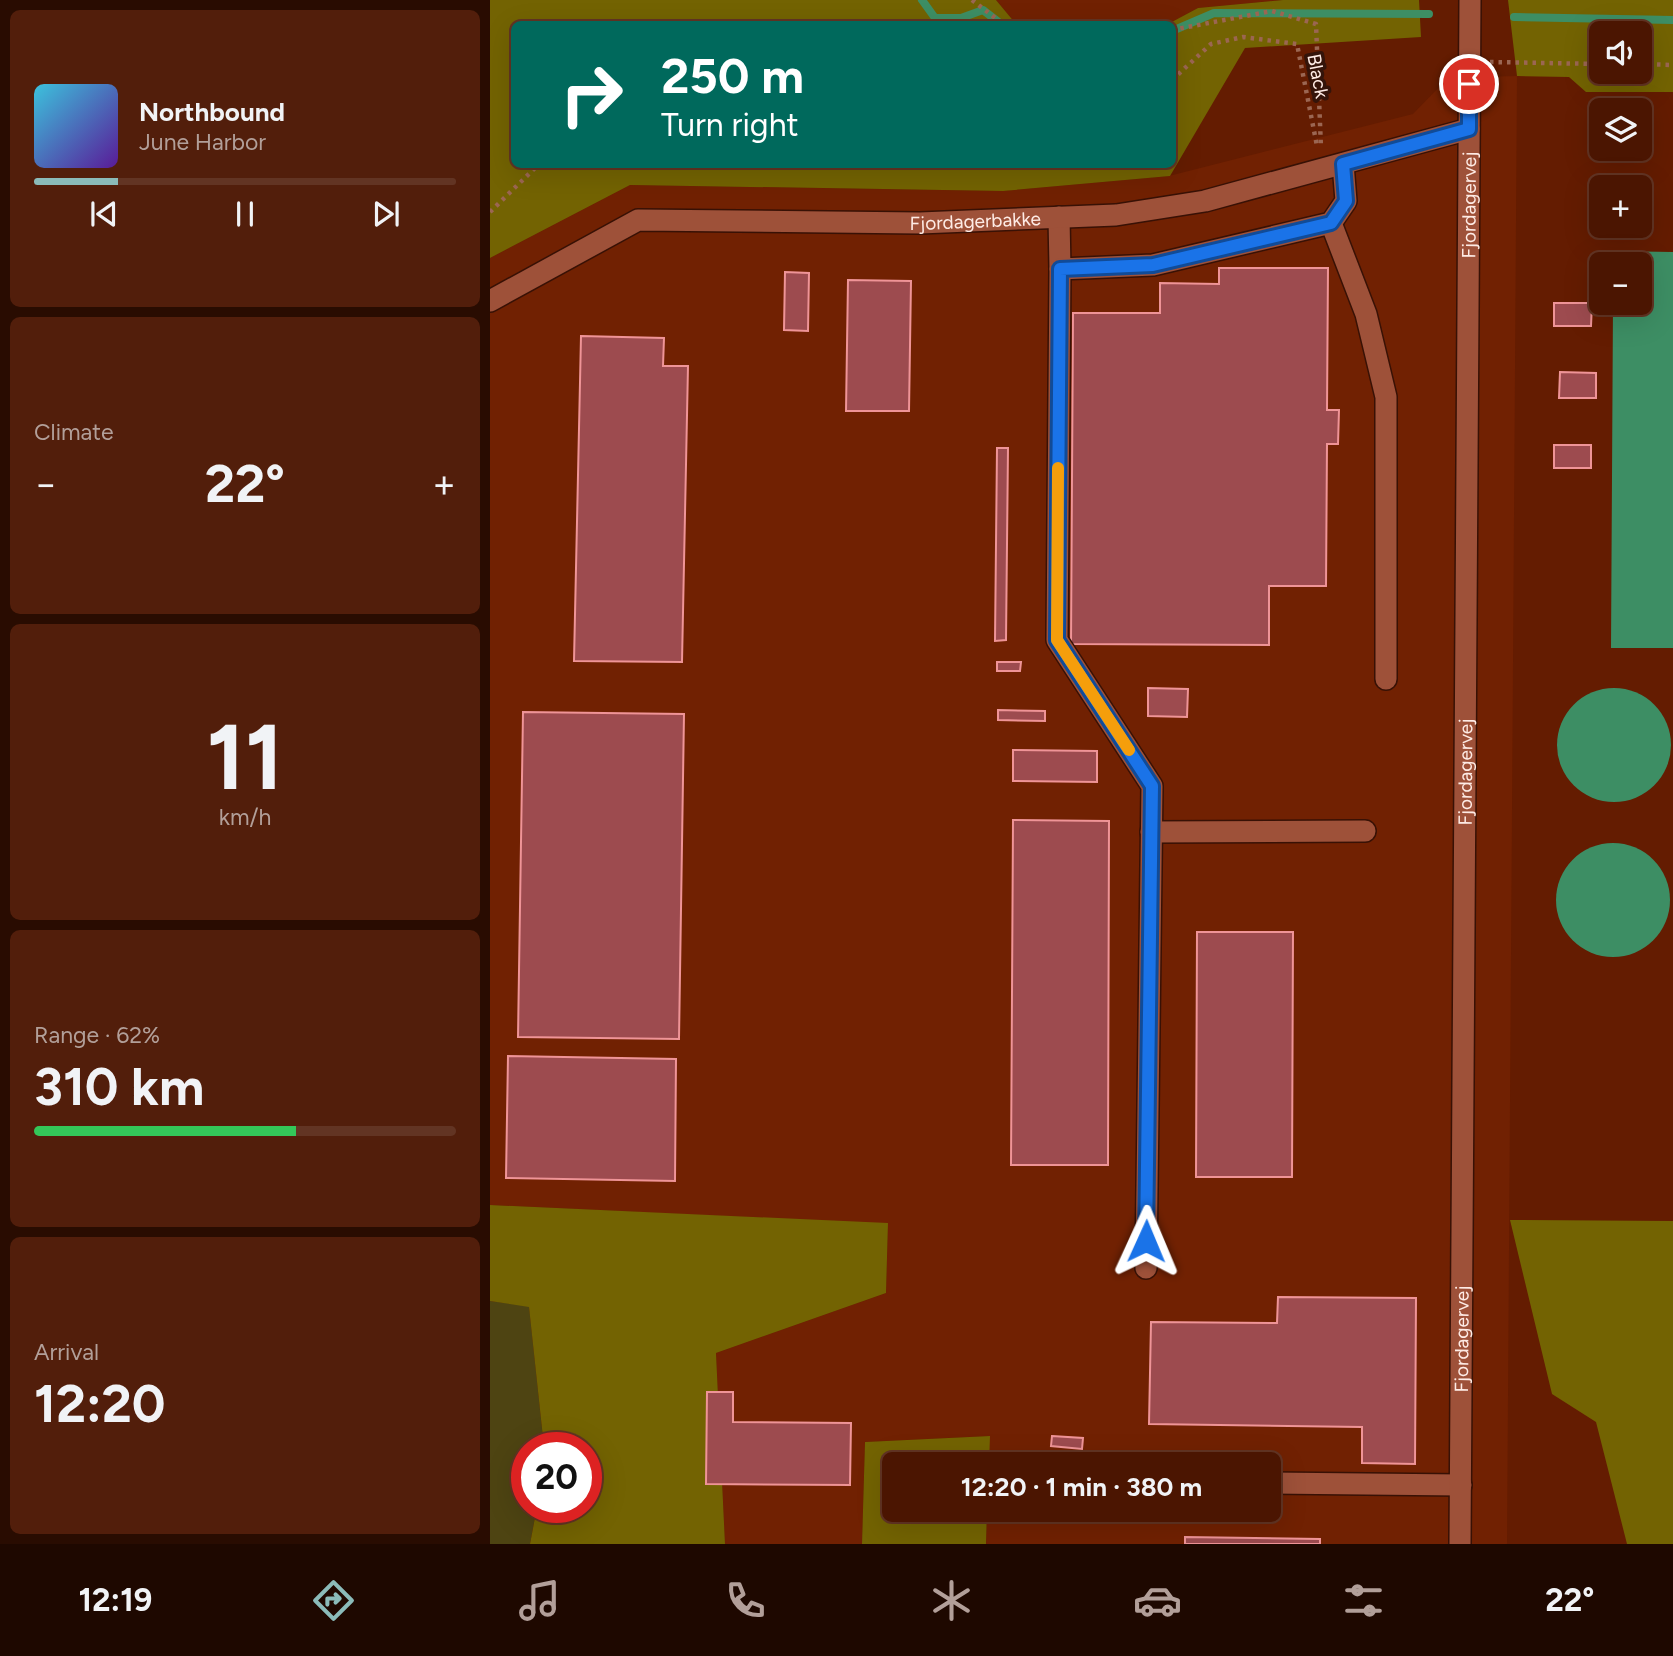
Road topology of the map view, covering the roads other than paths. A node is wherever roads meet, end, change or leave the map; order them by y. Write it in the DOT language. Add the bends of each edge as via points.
graph roads {
  1 [pos="1470,0"];
  2 [pos="1469,129"];
  3 [pos="1343,164"];
  4 [pos="1059,217"];
  5 [pos="1331,223"];
  6 [pos="1060,269"];
  7 [pos="490,301"];
  8 [pos="1386,680"];
  9 [pos="1365,831"];
  10 [pos="1152,832"];
  11 [pos="1146,1268"];
  12 [pos="1281,1483"];
  13 [pos="1461,1485"];
  14 [pos="1460,1544"];
  1 -- 2 [label="street, Fjordagervej"];
  2 -- 3 [label="street, Fjordagerbakke"];
  2 -- 13 [label="street, Fjordagervej"];
  3 -- 4 [label="street, Fjordagerbakke" via="1205,201 1116,215"];
  3 -- 5 [label="street" via="1346,201"];
  4 -- 6 [label="street"];
  4 -- 7 [label="street, Fjordagerbakke" via="920,223 638,220"];
  5 -- 6 [label="street" via="1153,265"];
  5 -- 8 [label="street" via="1366,314 1387,397"];
  6 -- 10 [label="street" via="1057,640 1152,786"];
  9 -- 10 [label="street"];
  10 -- 11 [label="street"];
  12 -- 13 [label="street"];
  13 -- 14 [label="street, Fjordagervej"];
}
